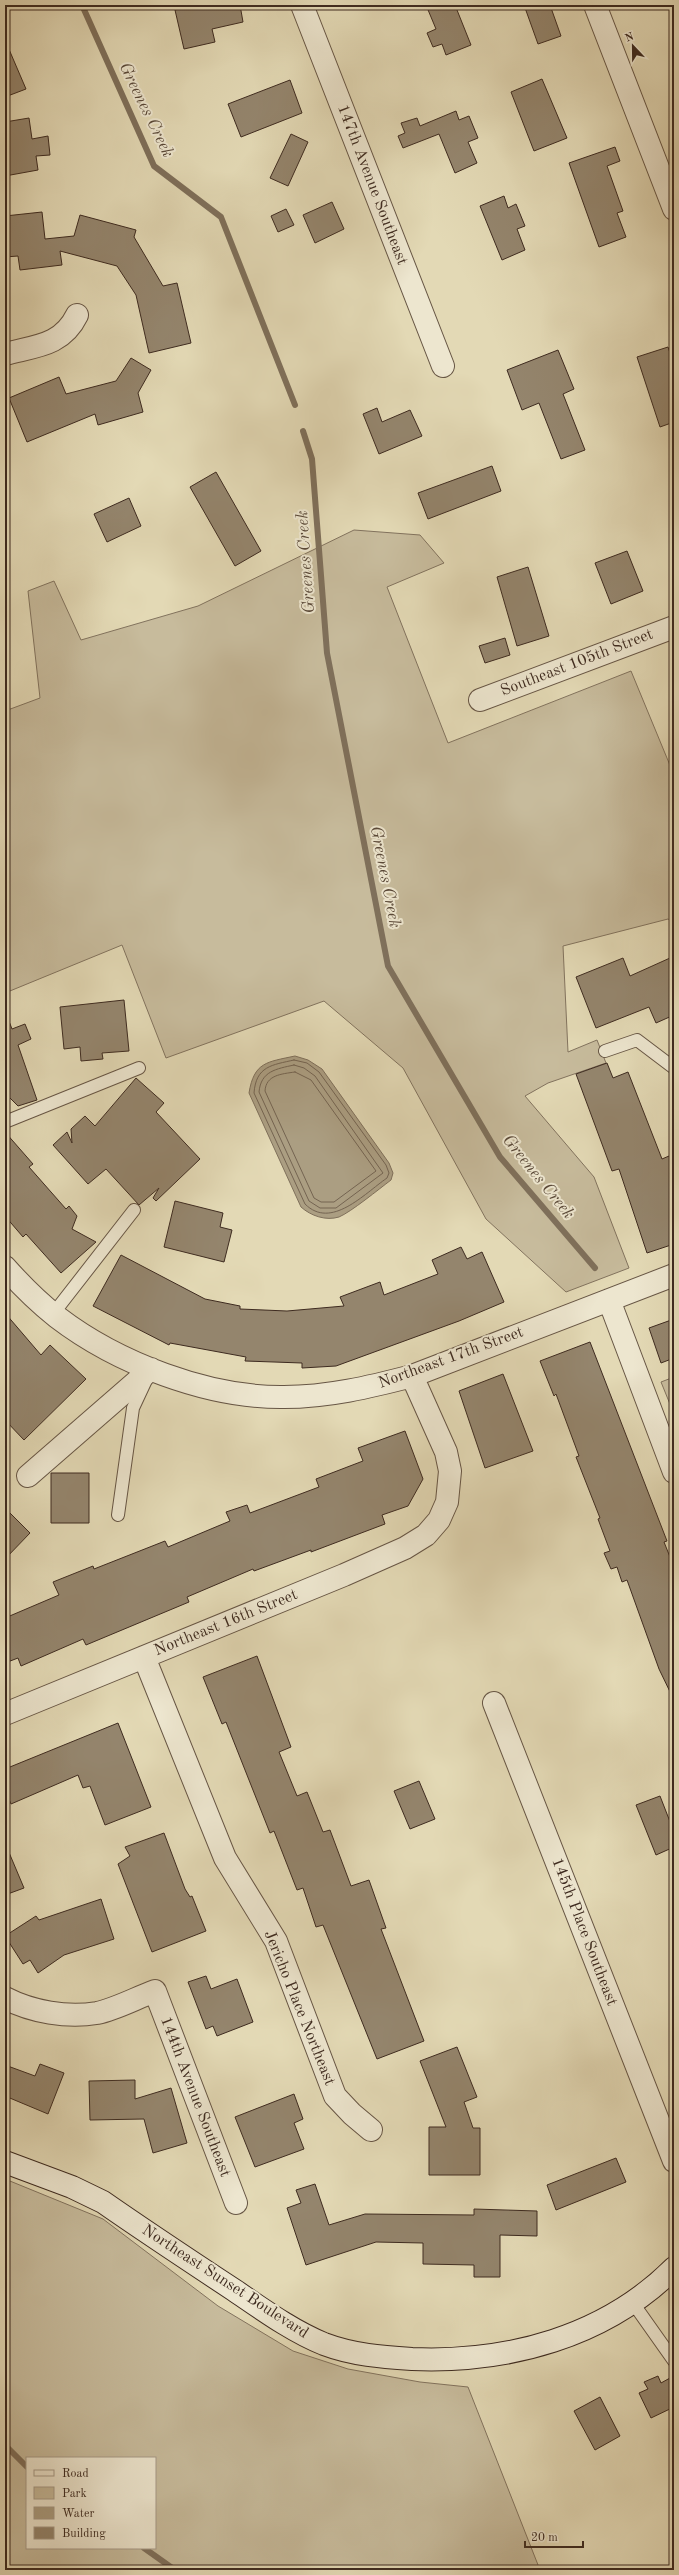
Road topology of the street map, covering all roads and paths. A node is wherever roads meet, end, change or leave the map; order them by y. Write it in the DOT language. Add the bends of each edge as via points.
graph roads {
  1 [pos="302,5"];
  2 [pos="594,5"];
  3 [pos="674,209"];
  4 [pos="77,315"];
  5 [pos="5,354"];
  6 [pos="443,366"];
  7 [pos="674,627"];
  8 [pos="480,700"];
  9 [pos="605,1051"];
  10 [pos="139,1068"];
  11 [pos="674,1068"];
  12 [pos="5,1122"];
  13 [pos="134,1210"];
  14 [pos="5,1267"];
  15 [pos="674,1275"];
  16 [pos="609,1300"];
  17 [pos="53,1314"];
  18 [pos="151,1369"];
  19 [pos="412,1376"];
  20 [pos="674,1472"];
  21 [pos="28,1476"];
  22 [pos="118,1515"];
  23 [pos="144,1657"];
  24 [pos="494,1703"];
  25 [pos="5,1714"];
  26 [pos="5,1998"];
  27 [pos="371,2130"];
  28 [pos="5,2162"];
  29 [pos="674,2162"];
  30 [pos="236,2203"];
  31 [pos="674,2268"];
  32 [pos="633,2303"];
  33 [pos="674,2362"];
  1 -- 6 [label="street, 147th Avenue Southeast"];
  2 -- 3 [label="street"];
  4 -- 5 [label="street" via="70,329 61,337"];
  7 -- 8 [label="street, Southeast 105th Street"];
  9 -- 11 [label="lane" via="637,1040"];
  10 -- 12 [label="lane"];
  13 -- 17 [label="lane"];
  14 -- 17 [label="street, Northeast 17th Street"];
  15 -- 16 [label="street, Northeast 17th Street"];
  16 -- 19 [label="street, Northeast 17th Street"];
  16 -- 20 [label="street"];
  17 -- 18 [label="street, Northeast 17th Street" via="91,1340"];
  18 -- 19 [label="street, Northeast 17th Street" via="196,1384 244,1395 284,1397 337,1394"];
  18 -- 21 [label="street"];
  18 -- 22 [label="lane" via="133,1408"];
  19 -- 23 [label="street, Northeast 16th Street" via="446,1452 450,1471 447,1502 439,1520 426,1534 405,1548"];
  23 -- 25 [label="street, Northeast 16th Street"];
  23 -- 27 [label="street, Jericho Place Northeast" via="225,1858 276,1941 335,2096"];
  24 -- 29 [label="street, 145th Place Southeast"];
  26 -- 30 [label="street, 144th Avenue Southeast" via="29,2009 55,2013 97,2013 155,1991"];
  28 -- 32 [label="street, Northeast Sunset Boulevard" via="72,2187 103,2202 287,2324 322,2343 352,2354 434,2360 476,2358 516,2351 585,2329"];
  31 -- 32 [label="street, Northeast Sunset Boulevard"];
  32 -- 33 [label="lane"];
}
